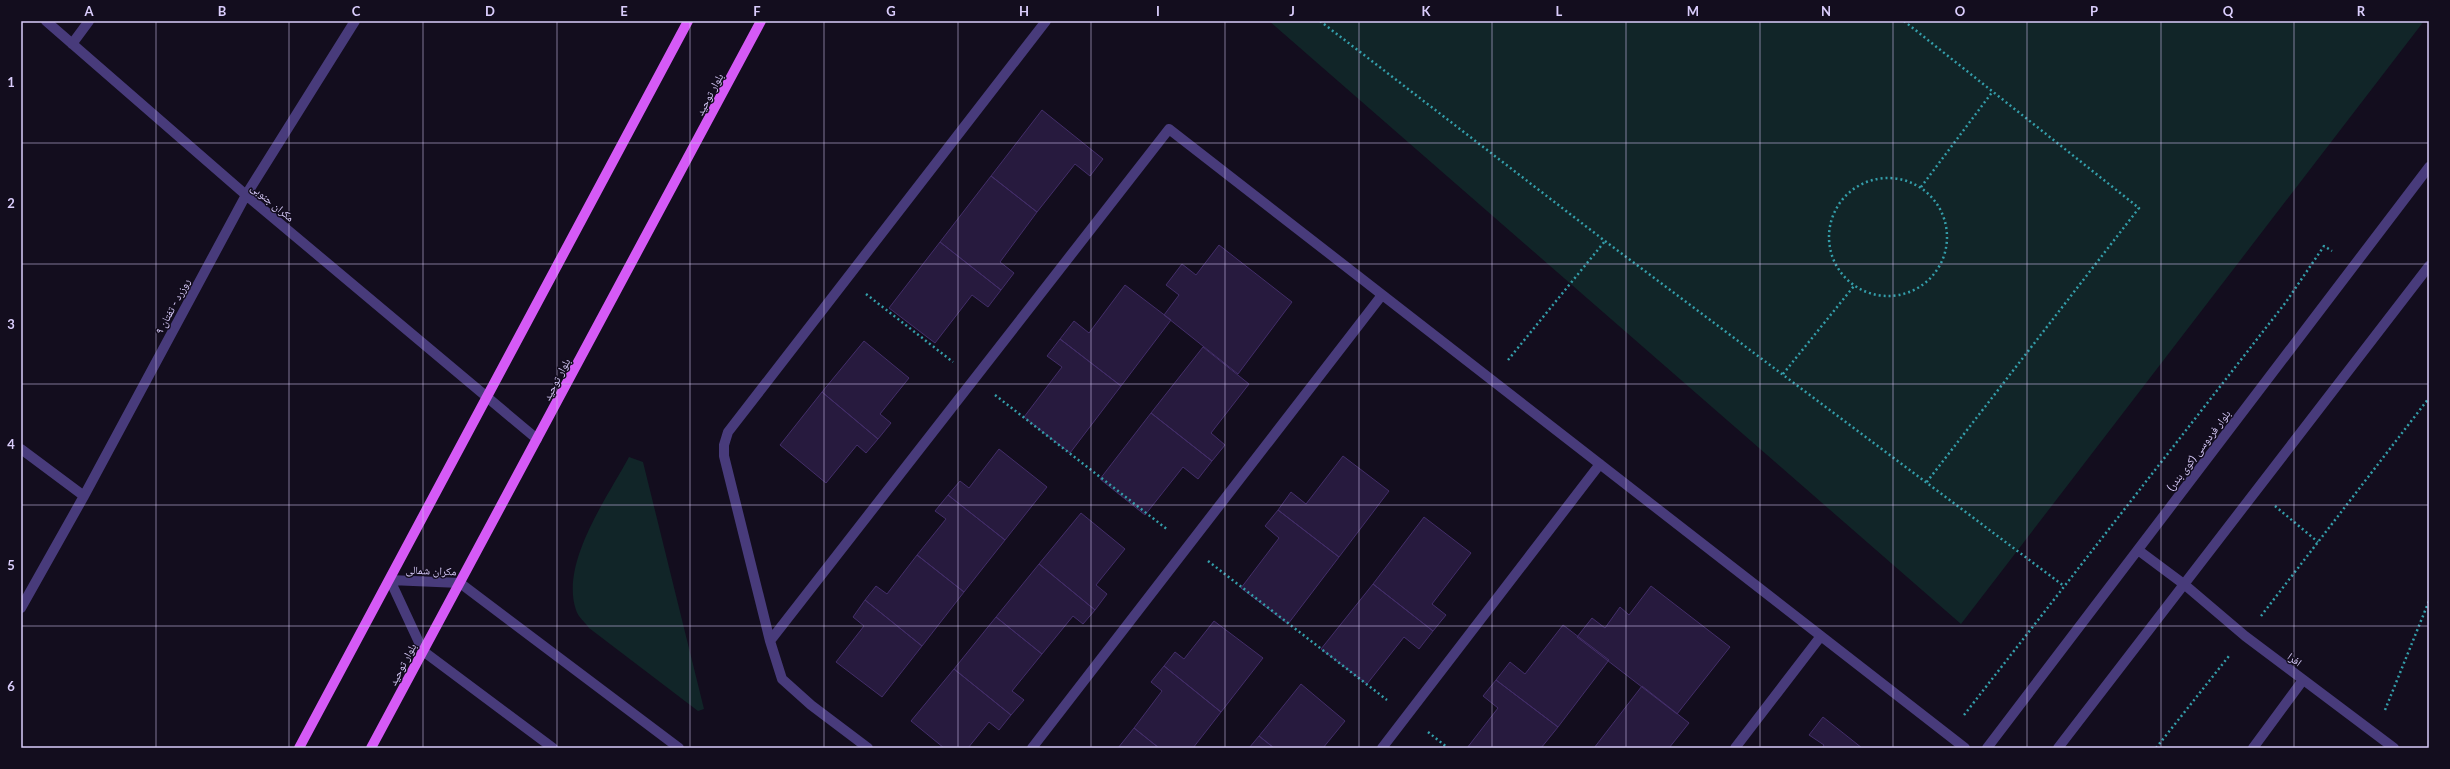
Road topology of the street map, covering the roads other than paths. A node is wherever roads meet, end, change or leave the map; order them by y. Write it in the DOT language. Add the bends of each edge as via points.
graph roads {
  1 [pos="46,21"];
  2 [pos="89,21"];
  3 [pos="356,21"];
  4 [pos="688,21"];
  5 [pos="762,21"];
  6 [pos="1046,21"];
  7 [pos="72,44"];
  8 [pos="2429,167"];
  9 [pos="246,195"];
  10 [pos="2429,266"];
  11 [pos="1382,295"];
  12 [pos="488,398"];
  13 [pos="537,439"];
  14 [pos="21,449"];
  15 [pos="1600,464"];
  16 [pos="84,496"];
  17 [pos="2138,550"];
  18 [pos="390,580"];
  19 [pos="460,583"];
  20 [pos="2185,585"];
  21 [pos="21,608"];
  22 [pos="1821,636"];
  23 [pos="770,641"];
  24 [pos="423,651"];
  25 [pos="2303,680"];
  26 [pos="299,748"];
  27 [pos="371,748"];
  28 [pos="553,748"];
  29 [pos="679,748"];
  30 [pos="868,748"];
  31 [pos="1032,748"];
  32 [pos="1382,748"];
  33 [pos="1735,748"];
  34 [pos="1965,748"];
  35 [pos="1987,748"];
  36 [pos="2058,748"];
  37 [pos="2253,748"];
  38 [pos="2394,748"];
  1 -- 7 [label="street, مکران جنوبی"];
  2 -- 7 [label="street"];
  3 -- 9 [label="street, روزرد - تفتان ۹"];
  4 -- 12 [label="main road"];
  5 -- 13 [label="main road, بلوار توحید"];
  6 -- 23 [label="street" via="728,432 724,456"];
  7 -- 9 [label="street, مکران جنوبی"];
  8 -- 17 [label="street, بلوار فردوسی (کوی بندر)"];
  9 -- 12 [label="street, مکران جنوبی"];
  9 -- 16 [label="street, روزرد - تفتان ۹"];
  10 -- 20 [label="street"];
  11 -- 15 [label="street"];
  11 -- 23 [label="street" via="1169,129"];
  11 -- 31 [label="street"];
  12 -- 13 [label="street, مکران جنوبی"];
  12 -- 18 [label="main road"];
  13 -- 19 [label="main road, بلوار توحید"];
  14 -- 16 [label="street"];
  15 -- 22 [label="street"];
  15 -- 32 [label="street"];
  16 -- 21 [label="street, روزرد - تفتان ۹"];
  17 -- 20 [label="street, افرا"];
  17 -- 35 [label="street, بلوار فردوسی (کوی بندر)"];
  18 -- 19 [label="street, مکران شمالی"];
  18 -- 24 [label="street, مکران شمالی"];
  18 -- 26 [label="main road"];
  19 -- 24 [label="main road, بلوار توحید"];
  19 -- 29 [label="street, مکران شمالی"];
  20 -- 25 [label="street, افرا" via="2245,636"];
  20 -- 36 [label="street"];
  22 -- 33 [label="street"];
  22 -- 34 [label="street"];
  23 -- 30 [label="street" via="782,679 811,705"];
  24 -- 27 [label="main road, بلوار توحید"];
  24 -- 28 [label="street, مکران شمالی"];
  25 -- 37 [label="street"];
  25 -- 38 [label="street, افرا"];
}
